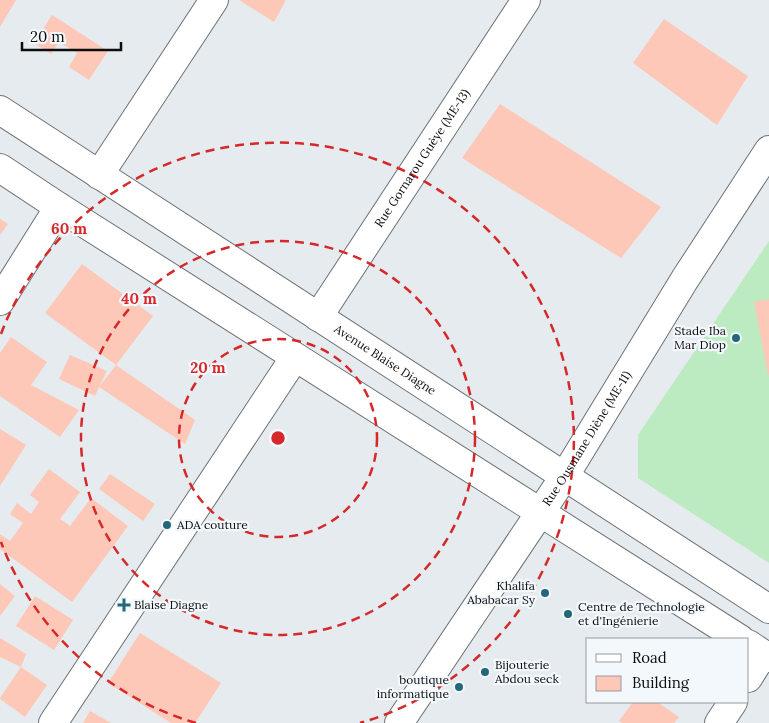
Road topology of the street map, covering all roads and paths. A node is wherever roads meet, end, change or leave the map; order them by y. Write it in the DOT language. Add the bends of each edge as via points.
graph roads {
  1 [pos="214,0"];
  2 [pos="526,0"];
  3 [pos="0,110"];
  4 [pos="769,150"];
  5 [pos="0,168"];
  6 [pos="99,175"];
  7 [pos="59,207"];
  8 [pos="0,301"];
  9 [pos="318,317"];
  10 [pos="295,357"];
  11 [pos="564,477"];
  12 [pos="540,513"];
  13 [pos="769,609"];
  14 [pos="738,638"];
  15 [pos="760,652"];
  16 [pos="749,676"];
  17 [pos="732,703"];
  18 [pos="53,723"];
  19 [pos="399,723"];
  20 [pos="719,723"];
  1 -- 6 [label="street"];
  2 -- 9 [label="street, Rue Gornarou Guèye (ME-13)"];
  3 -- 6 [label="street, Avenue Blaise Diagne"];
  4 -- 11 [label="street, Rue Ousmane Diène (ME-11)" via="685,279"];
  5 -- 7 [label="street"];
  6 -- 9 [label="street, Avenue Blaise Diagne"];
  7 -- 8 [label="street"];
  7 -- 10 [label="street"];
  9 -- 11 [label="street, Avenue Blaise Diagne"];
  10 -- 12 [label="street"];
  10 -- 18 [label="street"];
  11 -- 12 [label="street, Rue Ousmane Diène (ME-11)"];
  11 -- 13 [label="street, Avenue Blaise Diagne"];
  12 -- 14 [label="street"];
  12 -- 19 [label="street, Rue Ousmane Diène (ME-11)"];
  15 -- 16 [label="street"];
  17 -- 20 [label="street"];
}
